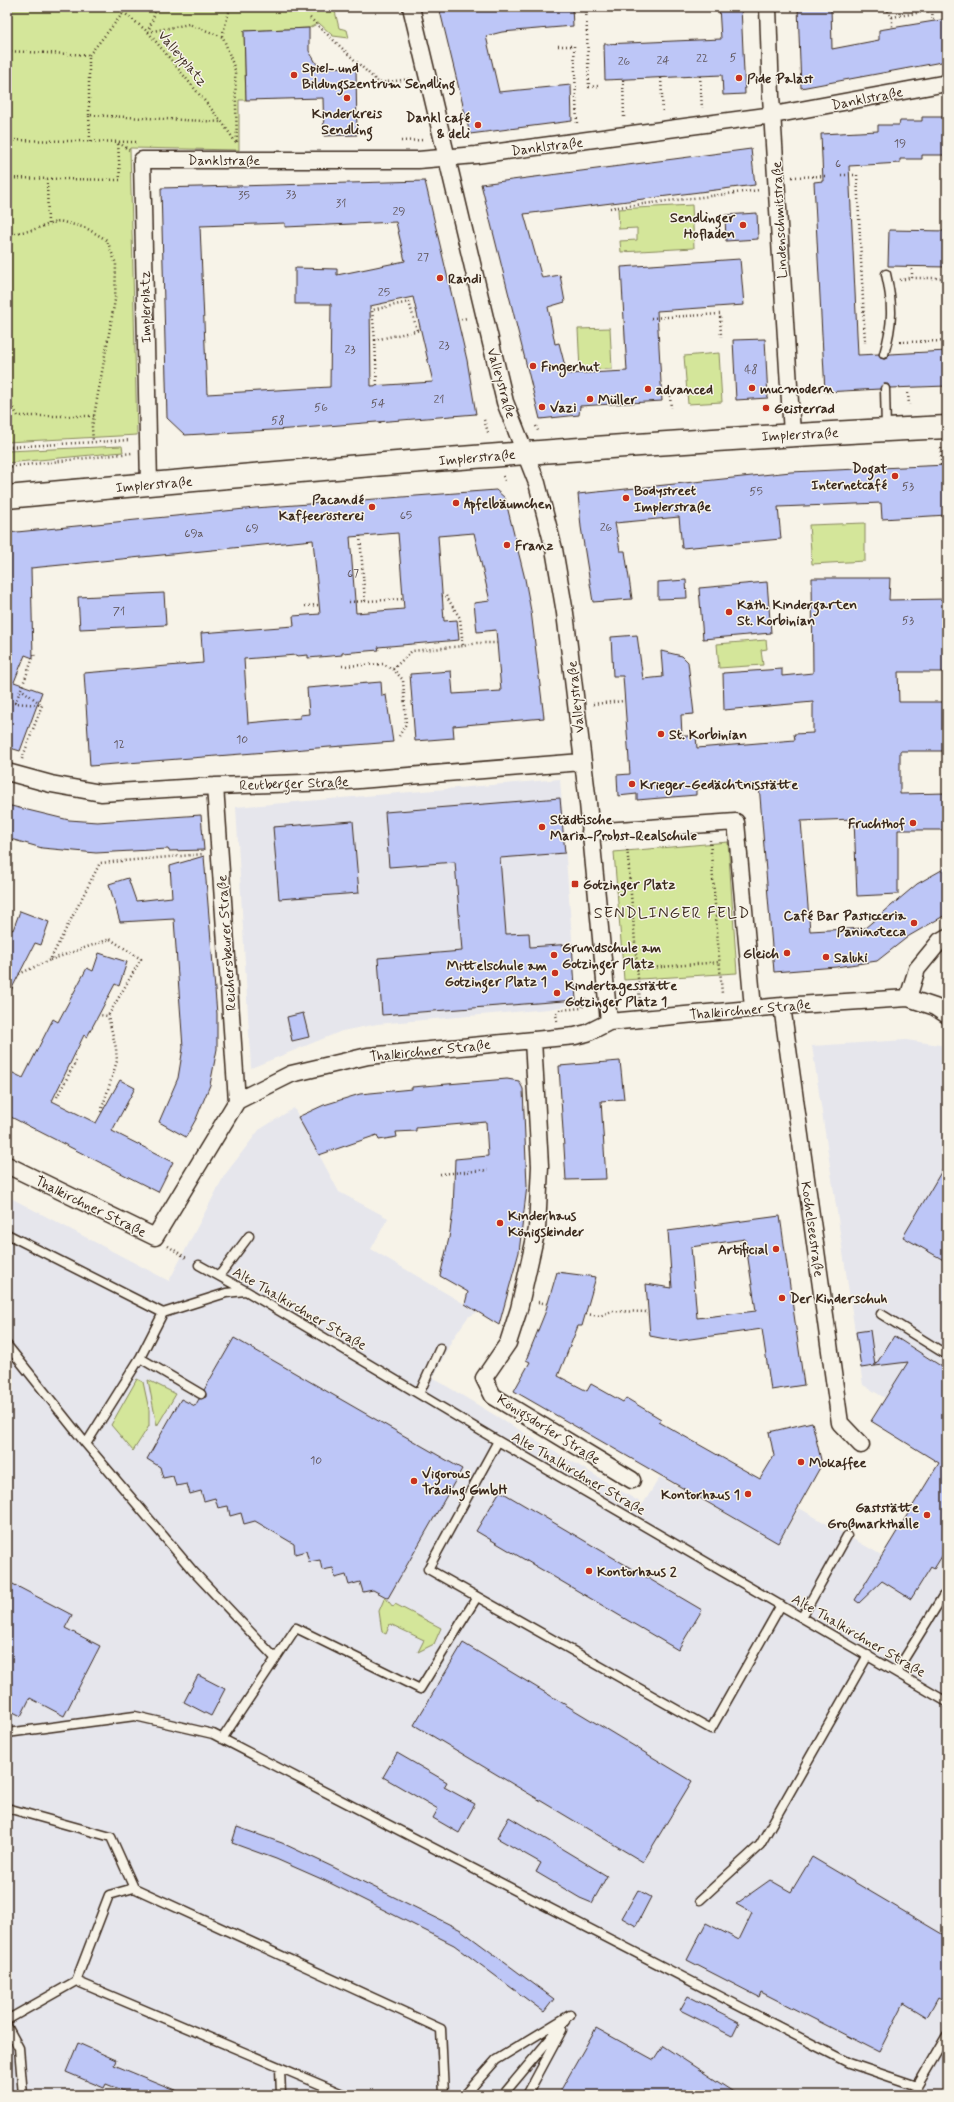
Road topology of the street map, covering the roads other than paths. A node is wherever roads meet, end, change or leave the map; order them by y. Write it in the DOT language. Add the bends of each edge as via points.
graph roads {
  1 [pos="412,7"];
  2 [pos="768,7"];
  3 [pos="947,83"];
  4 [pos="773,115"];
  5 [pos="447,158"];
  6 [pos="142,160"];
  7 [pos="886,274"];
  8 [pos="884,354"];
  9 [pos="885,389"];
  10 [pos="947,427"];
  11 [pos="886,430"];
  12 [pos="792,434"];
  13 [pos="526,453"];
  14 [pos="149,484"];
  15 [pos="7,497"];
  16 [pos="582,762"];
  17 [pos="11,773"];
  18 [pos="215,786"];
  19 [pos="590,832"];
  20 [pos="947,937"];
  21 [pos="908,998"];
  22 [pos="782,1006"];
  23 [pos="753,1008"];
  24 [pos="947,1015"];
  25 [pos="609,1022"];
  26 [pos="533,1040"];
  27 [pos="237,1101"];
  28 [pos="7,1165"];
  29 [pos="7,1234"];
  30 [pos="250,1236"];
  31 [pos="198,1265"];
  32 [pos="219,1276"];
  33 [pos="246,1291"];
  34 [pos="163,1313"];
  35 [pos="880,1314"];
  36 [pos="7,1345"];
  37 [pos="440,1348"];
  38 [pos="947,1355"];
  39 [pos="140,1358"];
  40 [pos="202,1394"];
  41 [pos="419,1394"];
  42 [pos="498,1441"];
  43 [pos="86,1444"];
  44 [pos="861,1445"];
  45 [pos="632,1480"];
  46 [pos="847,1536"];
  47 [pos="477,1597"];
  48 [pos="947,1597"];
  49 [pos="781,1605"];
  50 [pos="802,1617"];
  51 [pos="868,1655"];
  52 [pos="276,1658"];
  53 [pos="896,1672"];
  54 [pos="947,1702"];
  55 [pos="7,1733"];
  56 [pos="222,1739"];
  57 [pos="7,1808"];
  58 [pos="134,1888"];
  59 [pos="700,1900"];
  60 [pos="76,1982"];
  61 [pos="570,2015"];
  62 [pos="7,2020"];
  63 [pos="7,2026"];
  64 [pos="947,2035"];
  65 [pos="280,2068"];
  66 [pos="917,2086"];
  67 [pos="23,2095"];
  68 [pos="281,2095"];
  69 [pos="345,2095"];
  70 [pos="444,2095"];
  71 [pos="465,2095"];
  72 [pos="503,2095"];
  73 [pos="527,2095"];
  74 [pos="912,2095"];
  1 -- 5 [label="street, Valleystraße"];
  2 -- 4 [label="street, Lindenschmitstraße"];
  3 -- 4 [label="street, Danklstraße"];
  4 -- 5 [label="street, Danklstraße"];
  4 -- 12 [label="street, Lindenschmitstraße"];
  5 -- 6 [label="street, Danklstraße" via="323,161"];
  5 -- 13 [label="street, Valleystraße" via="502,394"];
  6 -- 14 [label="street, Implerplatz"];
  7 -- 8 [label="lane" via="892,297 891,327"];
  9 -- 11 [label="lane"];
  10 -- 11 [label="main road, Implerstraße"];
  11 -- 12 [label="main road, Implerstraße"];
  12 -- 13 [label="main road, Implerstraße"];
  13 -- 14 [label="main road, Implerstraße"];
  13 -- 16 [label="street, Valleystraße" via="544,505 554,549 565,613"];
  14 -- 15 [label="main road, Implerstraße"];
  16 -- 18 [label="street, Reutberger Straße" via="334,782"];
  16 -- 19 [label="street, Valleystraße"];
  17 -- 18 [label="street, Reutberger Straße" via="51,784 101,793"];
  18 -- 27 [label="street, Reichersbeurer Straße"];
  19 -- 23 [label="street" via="736,822"];
  19 -- 25 [label="street"];
  20 -- 21 [label="street" via="940,941 917,969"];
  21 -- 22 [label="street, Thalkirchner Straße"];
  21 -- 24 [label="street, Thalkirchner Straße" via="935,1007"];
  22 -- 23 [label="street, Thalkirchner Straße"];
  22 -- 44 [label="street, Kochelseestraße" via="840,1423"];
  23 -- 25 [label="street, Thalkirchner Straße"];
  25 -- 26 [label="street, Thalkirchner Straße" via="587,1033"];
  26 -- 27 [label="street, Thalkirchner Straße" via="368,1056 341,1061 291,1074"];
  26 -- 45 [label="street, Königsdorfer Straße" via="540,1166 537,1229 520,1309 508,1343 484,1378 493,1396"];
  27 -- 28 [label="street, Thalkirchner Straße" via="154,1237"];
  29 -- 34 [label="lane"];
  30 -- 32 [label="lane"];
  31 -- 32 [label="lane, Alte Thalkirchner Straße"];
  32 -- 33 [label="lane, Alte Thalkirchner Straße"];
  33 -- 34 [label="lane" via="226,1293"];
  33 -- 41 [label="lane, Alte Thalkirchner Straße"];
  34 -- 39 [label="lane"];
  35 -- 38 [label="lane"];
  36 -- 43 [label="lane"];
  37 -- 41 [label="lane"];
  39 -- 40 [label="lane"];
  39 -- 43 [label="lane"];
  41 -- 42 [label="lane, Alte Thalkirchner Straße"];
  42 -- 47 [label="lane" via="428,1569"];
  42 -- 49 [label="lane, Alte Thalkirchner Straße"];
  43 -- 52 [label="lane" via="193,1571"];
  46 -- 50 [label="lane"];
  47 -- 49 [label="lane" via="711,1729"];
  47 -- 52 [label="lane" via="420,1690 296,1628"];
  48 -- 53 [label="lane" via="943,1596"];
  49 -- 50 [label="lane, Alte Thalkirchner Straße"];
  50 -- 51 [label="lane, Alte Thalkirchner Straße"];
  51 -- 53 [label="lane, Alte Thalkirchner Straße"];
  51 -- 59 [label="lane" via="760,1845"];
  52 -- 56 [label="lane"];
  53 -- 54 [label="lane, Alte Thalkirchner Straße"];
  55 -- 56 [label="lane" via="134,1716 213,1734"];
  56 -- 66 [label="lane" via="849,2063"];
  57 -- 58 [label="lane" via="112,1837"];
  58 -- 60 [label="lane" via="109,1895"];
  58 -- 70 [label="lane" via="441,2029"];
  60 -- 62 [label="lane"];
  60 -- 65 [label="lane"];
  61 -- 71 [label="lane" via="496,2060"];
  61 -- 72 [label="lane"];
  61 -- 73 [label="lane"];
  63 -- 67 [label="lane" via="19,2048"];
  64 -- 66 [label="lane"];
  65 -- 68 [label="lane"];
  65 -- 69 [label="lane"];
  66 -- 74 [label="lane"];
}
